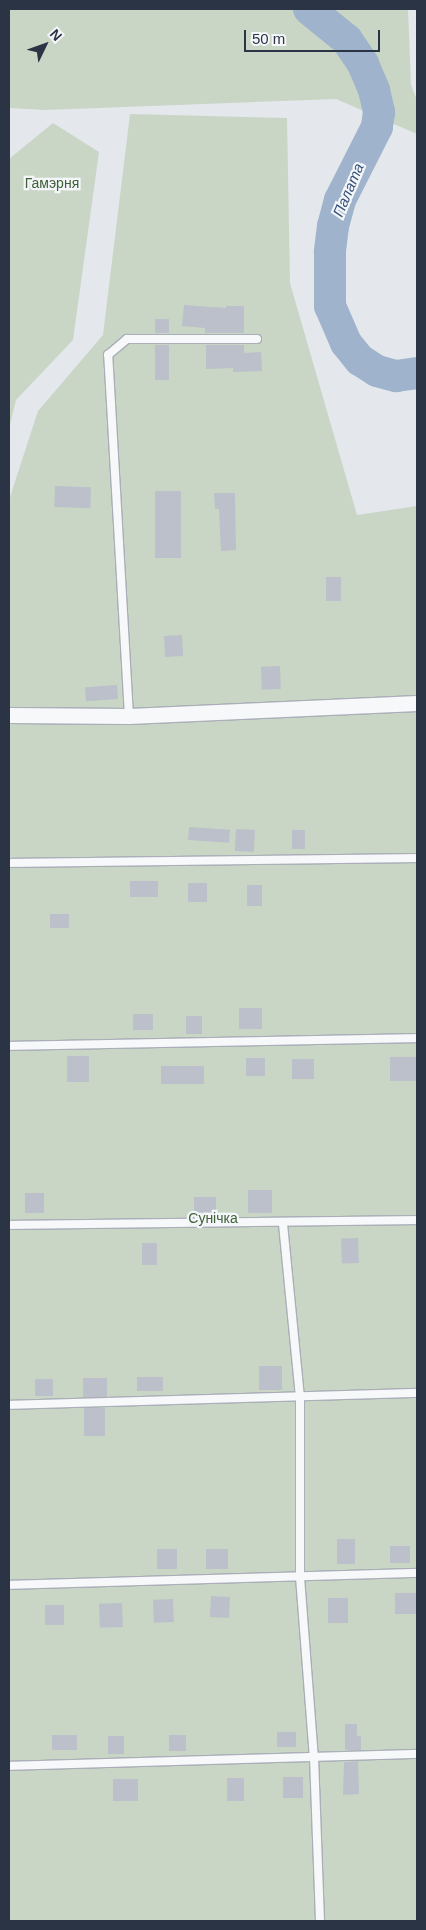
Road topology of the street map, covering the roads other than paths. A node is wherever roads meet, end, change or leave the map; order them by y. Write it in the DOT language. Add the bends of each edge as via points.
graph roads {
  1 [pos="257,339"];
  2 [pos="417,703"];
  3 [pos="9,715"];
  4 [pos="129,716"];
  5 [pos="417,858"];
  6 [pos="9,863"];
  7 [pos="417,1038"];
  8 [pos="9,1046"];
  9 [pos="417,1220"];
  10 [pos="283,1224"];
  11 [pos="9,1225"];
  12 [pos="417,1393"];
  13 [pos="300,1397"];
  14 [pos="9,1405"];
  15 [pos="417,1573"];
  16 [pos="300,1577"];
  17 [pos="9,1584"];
  18 [pos="417,1754"];
  19 [pos="314,1757"];
  20 [pos="9,1766"];
  21 [pos="320,1921"];
  1 -- 4 [label="lane" via="127,340 108,355"];
  2 -- 4 [label="street"];
  3 -- 4 [label="street"];
  5 -- 6 [label="lane"];
  7 -- 8 [label="lane"];
  9 -- 10 [label="lane"];
  10 -- 11 [label="lane"];
  10 -- 13 [label="lane"];
  12 -- 13 [label="lane"];
  13 -- 14 [label="lane"];
  13 -- 16 [label="lane"];
  15 -- 16 [label="lane"];
  16 -- 17 [label="lane"];
  16 -- 19 [label="lane"];
  18 -- 19 [label="lane"];
  19 -- 20 [label="lane"];
  19 -- 21 [label="lane"];
}
